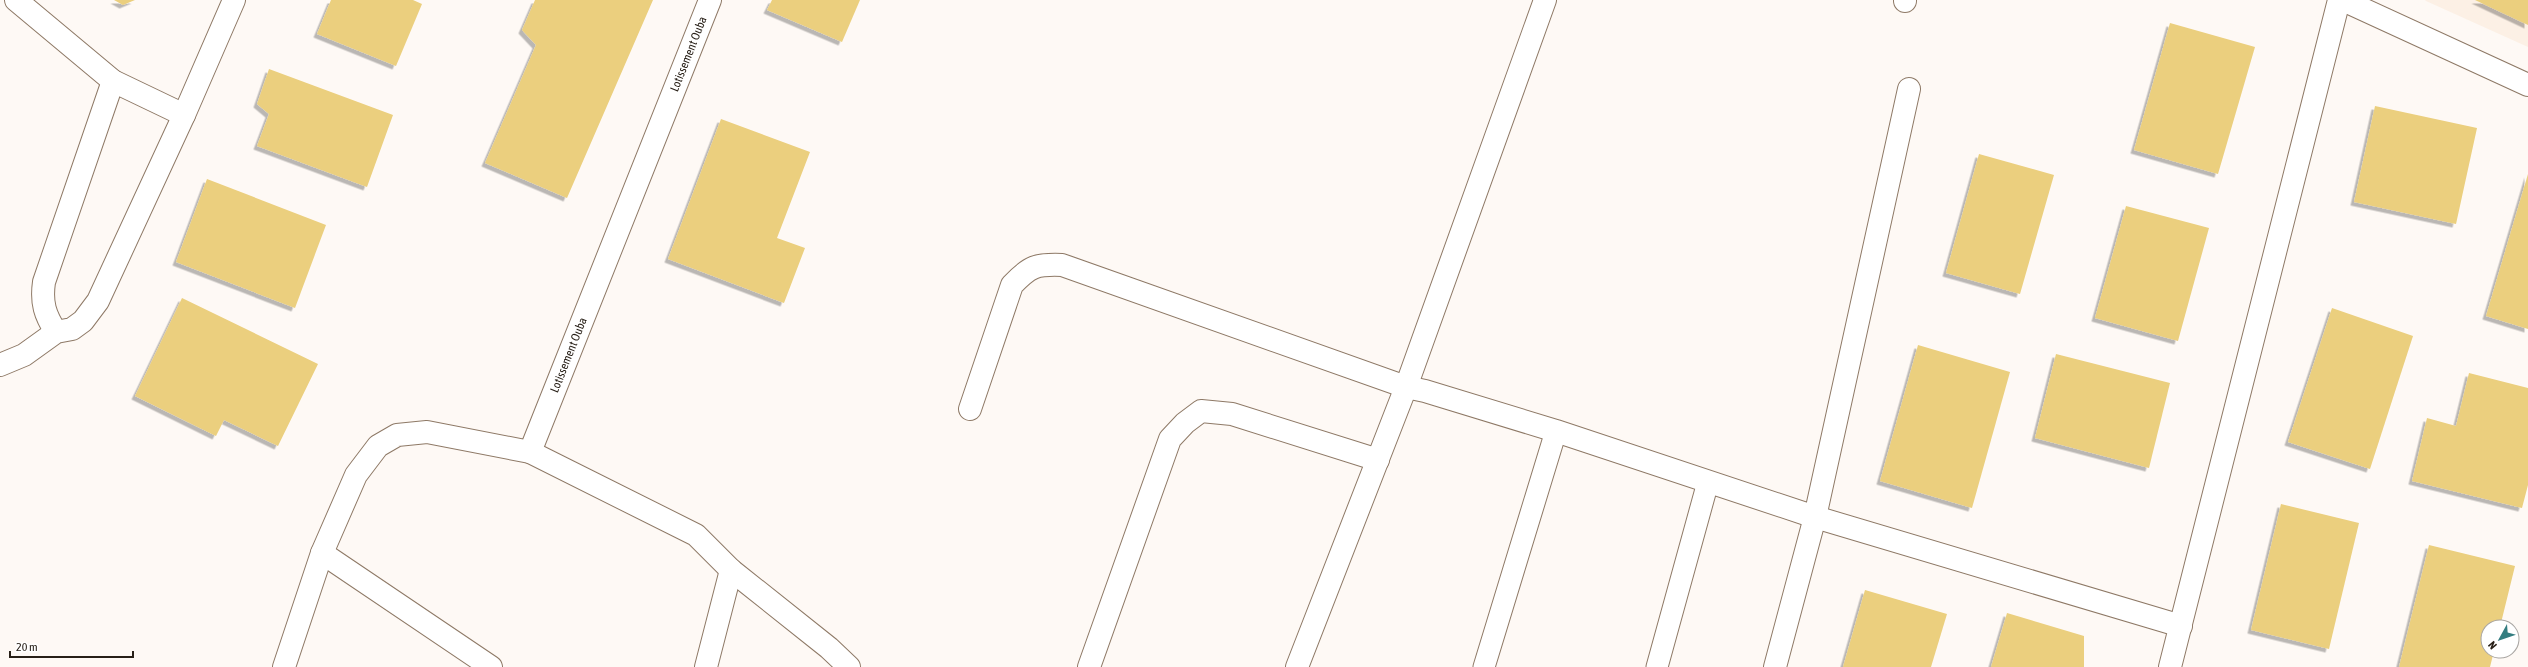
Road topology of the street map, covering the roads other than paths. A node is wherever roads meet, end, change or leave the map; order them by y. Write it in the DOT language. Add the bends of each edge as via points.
graph roads {
  1 [pos="16,0"];
  2 [pos="234,0"];
  3 [pos="710,0"];
  4 [pos="1544,0"];
  5 [pos="2339,0"];
  6 [pos="2343,0"];
  7 [pos="113,81"];
  8 [pos="2528,85"];
  9 [pos="1909,89"];
  10 [pos="184,116"];
  11 [pos="56,332"];
  12 [pos="0,365"];
  13 [pos="1406,387"];
  14 [pos="970,409"];
  15 [pos="1556,431"];
  16 [pos="530,452"];
  17 [pos="1378,460"];
  18 [pos="1708,482"];
  19 [pos="1816,517"];
  20 [pos="322,553"];
  21 [pos="731,570"];
  22 [pos="2180,626"];
  23 [pos="284,667"];
  24 [pos="491,667"];
  25 [pos="706,667"];
  26 [pos="849,667"];
  27 [pos="1089,667"];
  28 [pos="1298,667"];
  29 [pos="1484,667"];
  30 [pos="1657,667"];
  31 [pos="1775,667"];
  32 [pos="2170,667"];
  1 -- 7 [label="street"];
  2 -- 10 [label="street"];
  3 -- 16 [label="street, Lotissement Ouba"];
  4 -- 13 [label="street"];
  5 -- 22 [label="street"];
  6 -- 8 [label="street"];
  7 -- 10 [label="street"];
  7 -- 11 [label="street" via="44,282 42,298 45,314"];
  9 -- 19 [label="street"];
  10 -- 11 [label="street" via="98,301 83,321 72,329"];
  11 -- 12 [label="street" via="24,355"];
  13 -- 14 [label="street" via="1062,265 1039,264 1024,272 1012,285"];
  13 -- 15 [label="street"];
  13 -- 17 [label="street"];
  15 -- 18 [label="street"];
  15 -- 29 [label="lane"];
  16 -- 20 [label="street" via="427,432 397,435 378,446 356,475"];
  16 -- 21 [label="street" via="696,535"];
  17 -- 27 [label="street" via="1232,414 1201,411 1184,423 1170,440"];
  17 -- 28 [label="street"];
  18 -- 19 [label="street"];
  18 -- 30 [label="lane"];
  19 -- 22 [label="street"];
  19 -- 31 [label="street"];
  20 -- 23 [label="street"];
  20 -- 24 [label="street"];
  21 -- 25 [label="street"];
  21 -- 26 [label="street"];
  22 -- 32 [label="street"];
}
